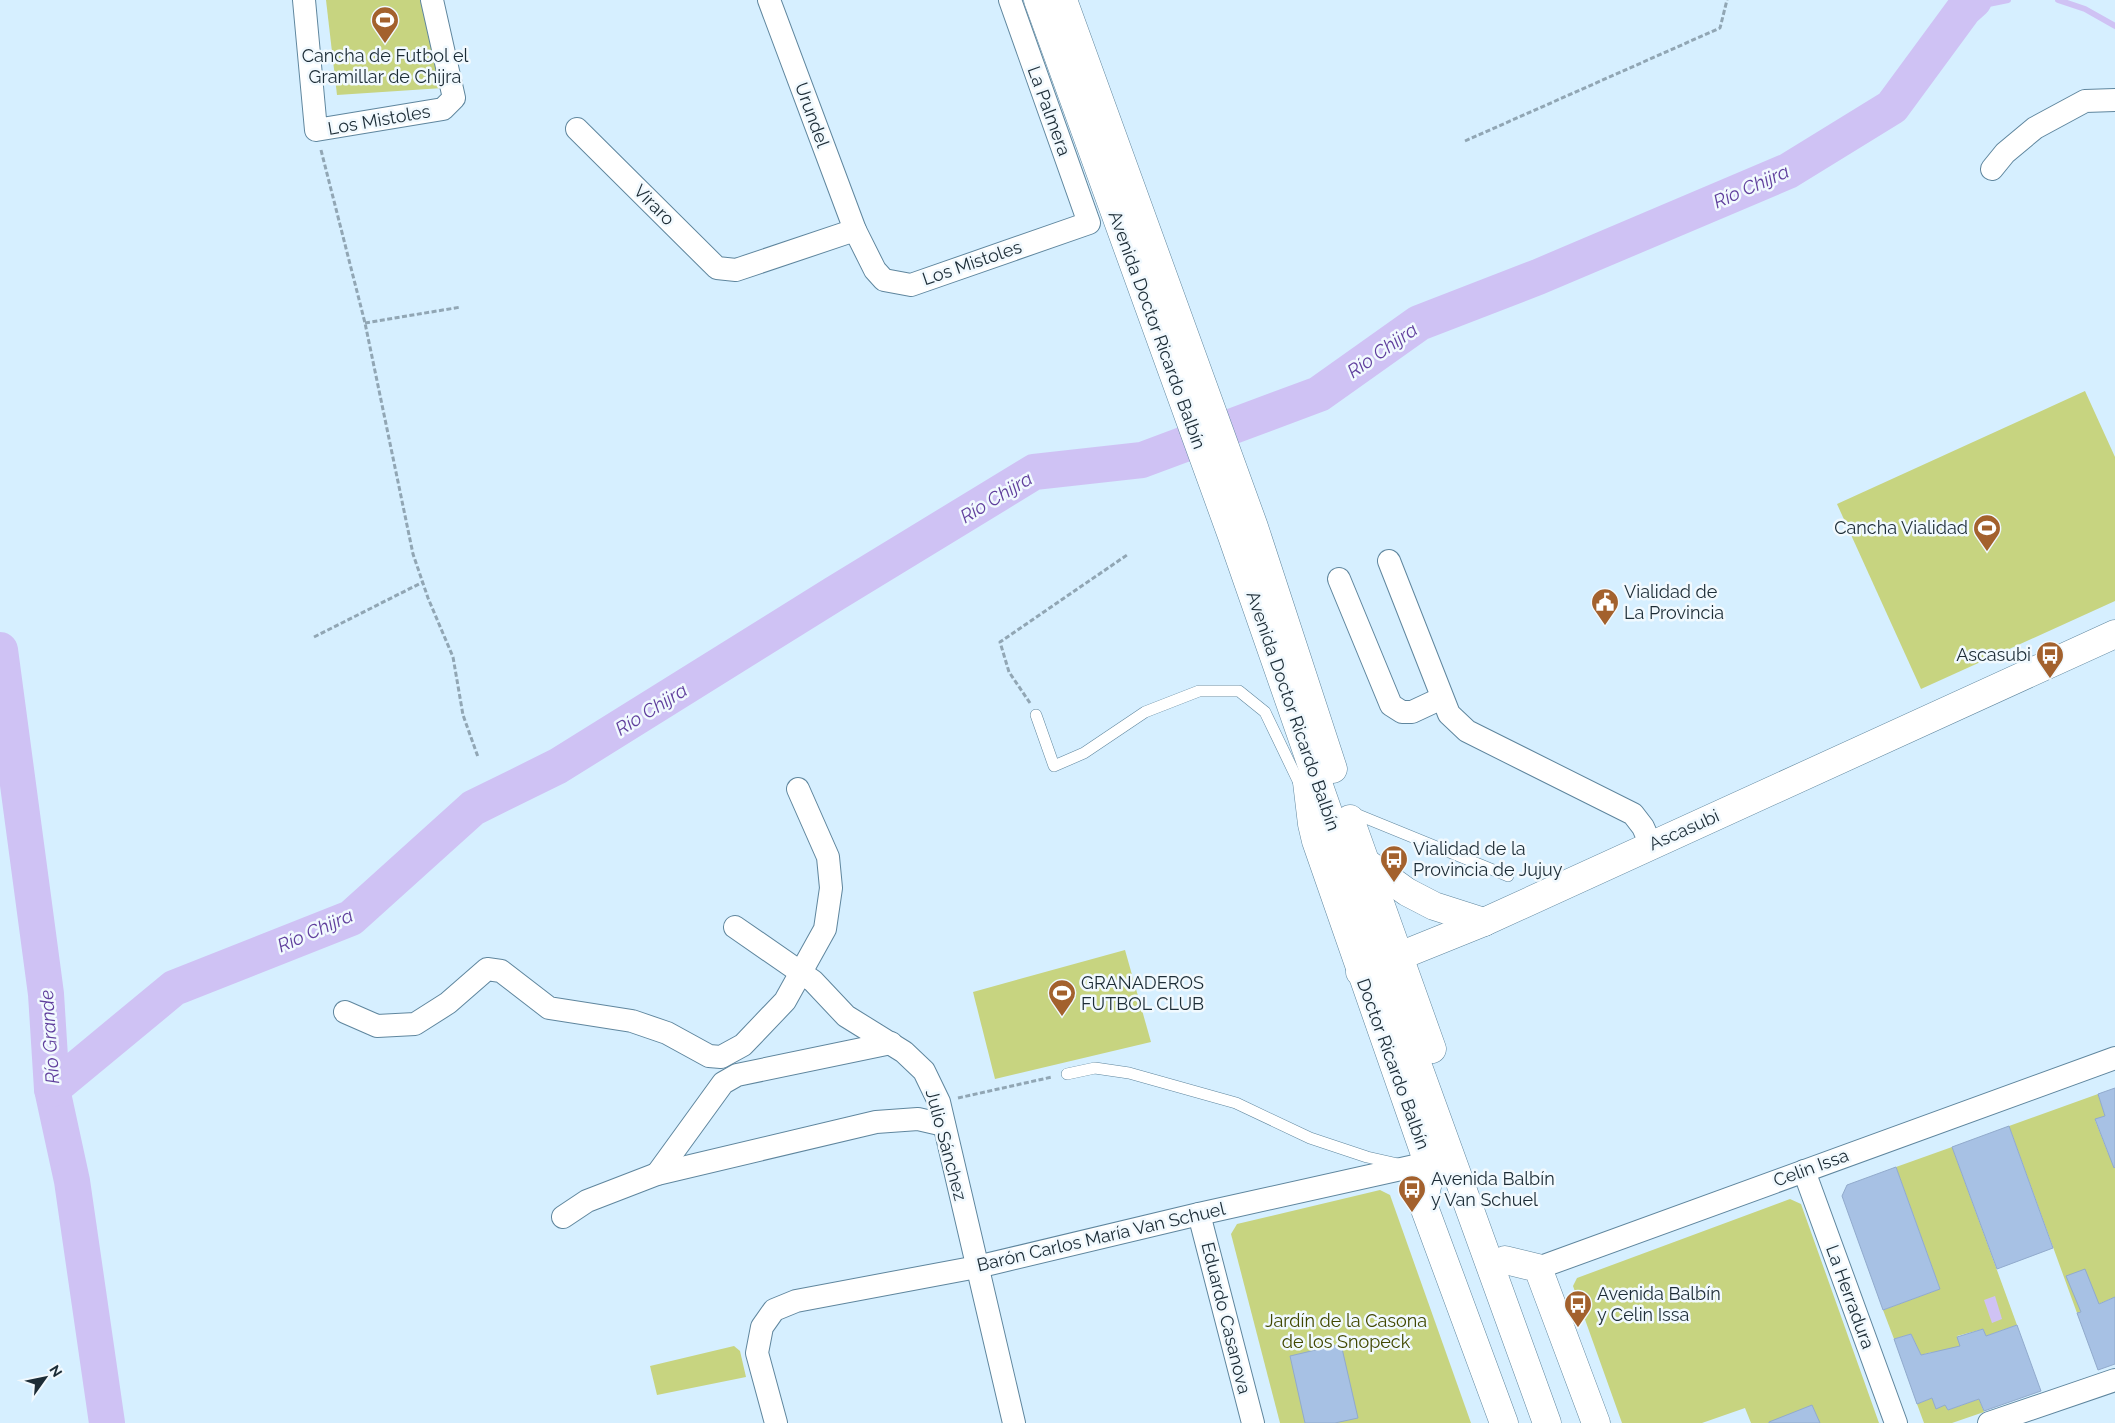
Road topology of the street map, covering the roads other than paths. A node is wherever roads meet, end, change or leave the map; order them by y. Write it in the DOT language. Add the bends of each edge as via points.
graph roads {
  1 [pos="304,0"];
  2 [pos="432,0"];
  3 [pos="769,0"];
  4 [pos="1010,0"];
  5 [pos="1038,0"];
  6 [pos="1063,0"];
  7 [pos="2115,100"];
  8 [pos="577,129"];
  9 [pos="1992,169"];
  10 [pos="1127,214"];
  11 [pos="1089,223"];
  12 [pos="855,230"];
  13 [pos="1243,532"];
  14 [pos="1389,561"];
  15 [pos="1339,579"];
  16 [pos="2115,634"];
  17 [pos="1442,698"];
  18 [pos="1036,715"];
  19 [pos="1310,758"];
  20 [pos="798,789"];
  21 [pos="1309,804"];
  22 [pos="1347,810"];
  23 [pos="1651,845"];
  24 [pos="1368,864"];
  25 [pos="1508,876"];
  26 [pos="1484,922"];
  27 [pos="735,928"];
  28 [pos="1380,964"];
  29 [pos="801,972"];
  30 [pos="345,1012"];
  31 [pos="891,1043"];
  32 [pos="721,1056"];
  33 [pos="2115,1058"];
  34 [pos="1067,1074"];
  35 [pos="736,1075"];
  36 [pos="944,1125"];
  37 [pos="1419,1165"];
  38 [pos="1804,1171"];
  39 [pos="657,1174"];
  40 [pos="1199,1214"];
  41 [pos="563,1216"];
  42 [pos="1505,1260"];
  43 [pos="976,1267"];
  44 [pos="1538,1268"];
  45 [pos="2115,1380"];
  46 [pos="776,1423"];
  47 [pos="1014,1423"];
  48 [pos="1253,1423"];
  49 [pos="1504,1423"];
  50 [pos="1546,1423"];
  51 [pos="1564,1423"];
  52 [pos="1596,1423"];
  53 [pos="1896,1423"];
  54 [pos="1989,1423"];
  1 -- 2 [label="street, Los Mistoles" via="316,130 443,109 454,98"];
  3 -- 12 [label="street, Urundel"];
  4 -- 11 [label="street, La Palmera"];
  5 -- 10 [label="main road, Avenida Doctor Ricardo Balbín"];
  6 -- 10 [label="main road, Avenida Doctor Ricardo Balbín"];
  7 -- 9 [label="street" via="2085,101 2035,128 2005,153"];
  8 -- 12 [label="street, Viraro" via="717,268 736,270"];
  10 -- 13 [label="main road, Avenida Doctor Ricardo Balbín"];
  11 -- 12 [label="street, Los Mistoles" via="911,285 884,280 875,270"];
  13 -- 19 [label="main road, Avenida Doctor Ricardo Balbín"];
  13 -- 22 [label="main road, Avenida Doctor Ricardo Balbín"];
  14 -- 17 [label="street"];
  15 -- 17 [label="street" via="1391,705 1402,712 1412,712"];
  16 -- 23 [label="main road, Ascasubi"];
  17 -- 23 [label="street" via="1449,714 1467,731 1633,814"];
  18 -- 21 [label="lane" via="1054,766 1084,753 1145,712 1200,692 1239,691 1265,712"];
  19 -- 21 [label="main road, Doctor Ricardo Balbín"];
  19 -- 28 [label="main road, Avenida Doctor Ricardo Balbín"];
  20 -- 29 [label="street" via="828,857 831,888 825,929"];
  21 -- 28 [label="main road, Doctor Ricardo Balbín" via="1316,841"];
  22 -- 24 [label="main road, Avenida Doctor Ricardo Balbín"];
  22 -- 25 [label="lane"];
  23 -- 26 [label="main road, Ascasubi"];
  24 -- 26 [label="main road" via="1406,892 1434,906"];
  24 -- 28 [label="main road, Avenida Doctor Ricardo Balbín"];
  26 -- 28 [label="main road, Ascasubi"];
  27 -- 29 [label="street, Julio Sánchez"];
  28 -- 37 [label="main road, Doctor Ricardo Balbín"];
  28 -- 42 [label="main road, Avenida Doctor Ricardo Balbín"];
  28 -- 50 [label="main road, Avenida Doctor Ricardo Balbín"];
  29 -- 31 [label="street, Julio Sánchez" via="846,1016"];
  29 -- 32 [label="street" via="785,1001 742,1045"];
  30 -- 32 [label="street" via="377,1026 415,1024 448,1003 487,969 501,971 549,1008 632,1021 667,1033 709,1056"];
  31 -- 35 [label="street"];
  31 -- 36 [label="street, Julio Sánchez" via="924,1071"];
  32 -- 35 [label="street"];
  33 -- 38 [label="street, Celin Issa"];
  34 -- 37 [label="lane" via="1095,1068 1129,1073 1236,1103 1310,1138 1367,1157"];
  35 -- 39 [label="street" via="723,1083"];
  36 -- 39 [label="street" via="918,1119 876,1122"];
  36 -- 43 [label="street, Julio Sánchez"];
  37 -- 40 [label="street, Barón Carlos María Van Schuel"];
  37 -- 49 [label="main road, Doctor Ricardo Balbín" via="1429,1173 1423,1204"];
  38 -- 44 [label="street, Celin Issa"];
  38 -- 53 [label="street, La Herradura"];
  39 -- 41 [label="street" via="587,1201"];
  40 -- 43 [label="street, Barón Carlos María Van Schuel"];
  40 -- 48 [label="street, Eduardo Casanova"];
  42 -- 44 [label="main road"];
  42 -- 51 [label="main road, Avenida Doctor Ricardo Balbín"];
  43 -- 46 [label="street, Barón Carlos María Van Schuel" via="796,1301 774,1310 762,1327 757,1353"];
  43 -- 47 [label="street, Julio Sánchez"];
  44 -- 52 [label="main road"];
  45 -- 54 [label="street"];
}
